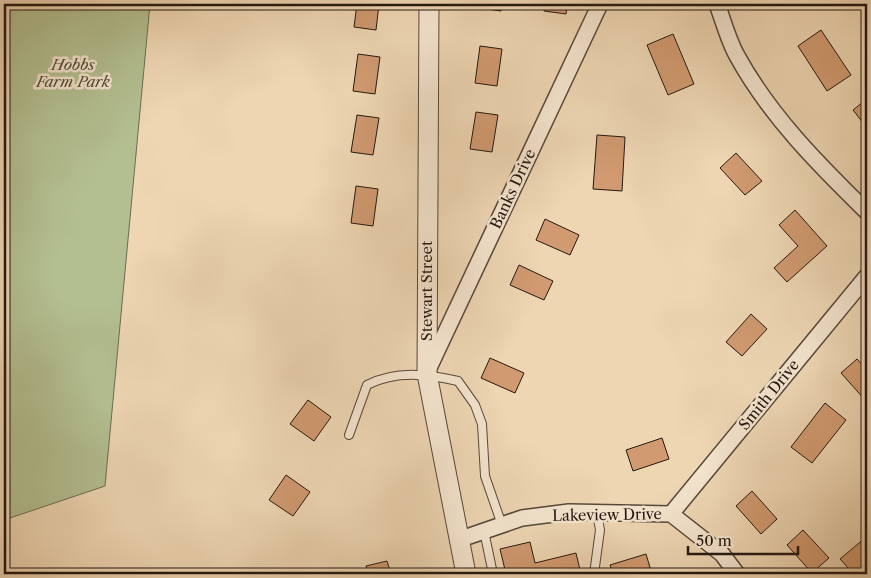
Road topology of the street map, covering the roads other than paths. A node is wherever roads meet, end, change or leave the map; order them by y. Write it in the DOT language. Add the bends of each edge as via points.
graph roads {
  1 [pos="429,4"];
  2 [pos="600,4"];
  3 [pos="717,4"];
  4 [pos="867,212"];
  5 [pos="867,276"];
  6 [pos="427,374"];
  7 [pos="349,435"];
  8 [pos="598,513"];
  9 [pos="671,514"];
  10 [pos="502,525"];
  11 [pos="484,531"];
  12 [pos="458,540"];
  13 [pos="466,574"];
  14 [pos="493,574"];
  15 [pos="594,574"];
  16 [pos="737,574"];
  1 -- 6 [label="street, Stewart Street"];
  2 -- 6 [label="street, Banks Drive"];
  3 -- 4 [label="street" via="735,52 758,91 813,159"];
  5 -- 9 [label="street, Smith Drive"];
  6 -- 7 [label="lane" via="388,377 367,385"];
  6 -- 10 [label="lane" via="458,381 475,405 482,424 485,476"];
  6 -- 12 [label="street, Stewart Street"];
  8 -- 9 [label="street, Lakeview Drive"];
  8 -- 10 [label="street, Lakeview Drive" via="569,512 522,518"];
  8 -- 15 [label="lane" via="600,530"];
  9 -- 16 [label="street, Lakeview Drive" via="722,554"];
  10 -- 11 [label="street, Lakeview Drive"];
  11 -- 12 [label="street, Lakeview Drive"];
  11 -- 14 [label="lane"];
  12 -- 13 [label="street, Stewart Street"];
}
